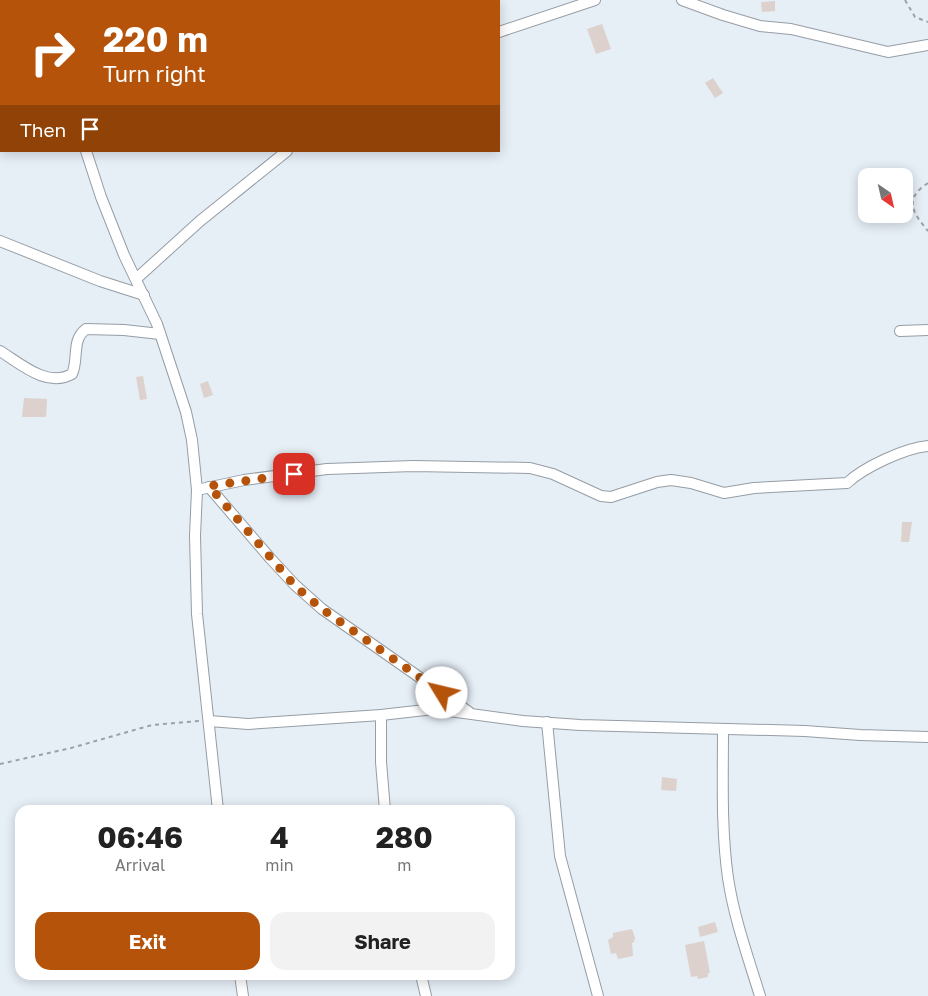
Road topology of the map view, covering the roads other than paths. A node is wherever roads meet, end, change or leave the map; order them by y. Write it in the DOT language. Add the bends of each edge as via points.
graph roads {
  1 [pos="595,0"];
  2 [pos="682,0"];
  3 [pos="500,32"];
  4 [pos="928,45"];
  5 [pos="86,152"];
  6 [pos="286,152"];
  7 [pos="0,241"];
  8 [pos="136,279"];
  9 [pos="144,296"];
  10 [pos="928,330"];
  11 [pos="900,331"];
  12 [pos="160,334"];
  13 [pos="0,351"];
  14 [pos="928,446"];
  15 [pos="209,486"];
  16 [pos="197,490"];
  17 [pos="470,714"];
  18 [pos="381,715"];
  19 [pos="209,721"];
  20 [pos="547,722"];
  21 [pos="723,729"];
  22 [pos="928,737"];
  23 [pos="217,805"];
  24 [pos="385,805"];
  25 [pos="241,980"];
  26 [pos="422,980"];
  27 [pos="243,996"];
  28 [pos="426,996"];
  29 [pos="598,996"];
  30 [pos="760,996"];
  1 -- 3 [label="street"];
  2 -- 4 [label="street" via="760,26 791,29 888,52"];
  5 -- 8 [label="street" via="101,197"];
  6 -- 8 [label="street" via="200,221"];
  7 -- 9 [label="street"];
  8 -- 9 [label="street"];
  9 -- 12 [label="street"];
  10 -- 11 [label="street"];
  12 -- 13 [label="street" via="86,329 77,342 72,374 57,379 32,371"];
  12 -- 16 [label="street" via="186,412"];
  14 -- 15 [label="street" via="914,448 855,475 847,483 754,488 724,493 671,480 611,497 601,496 553,474 508,467 327,469"];
  15 -- 16 [label="street"];
  15 -- 17 [label="street" via="295,586 322,609"];
  16 -- 19 [label="street" via="196,578"];
  17 -- 18 [label="street" via="434,709"];
  17 -- 20 [label="street"];
  18 -- 19 [label="street" via="248,724"];
  18 -- 24 [label="street"];
  19 -- 23 [label="street"];
  20 -- 21 [label="street"];
  20 -- 29 [label="street" via="560,856"];
  21 -- 22 [label="street"];
  21 -- 30 [label="street" via="728,880 736,919"];
  25 -- 27 [label="street"];
  26 -- 28 [label="street"];
}
